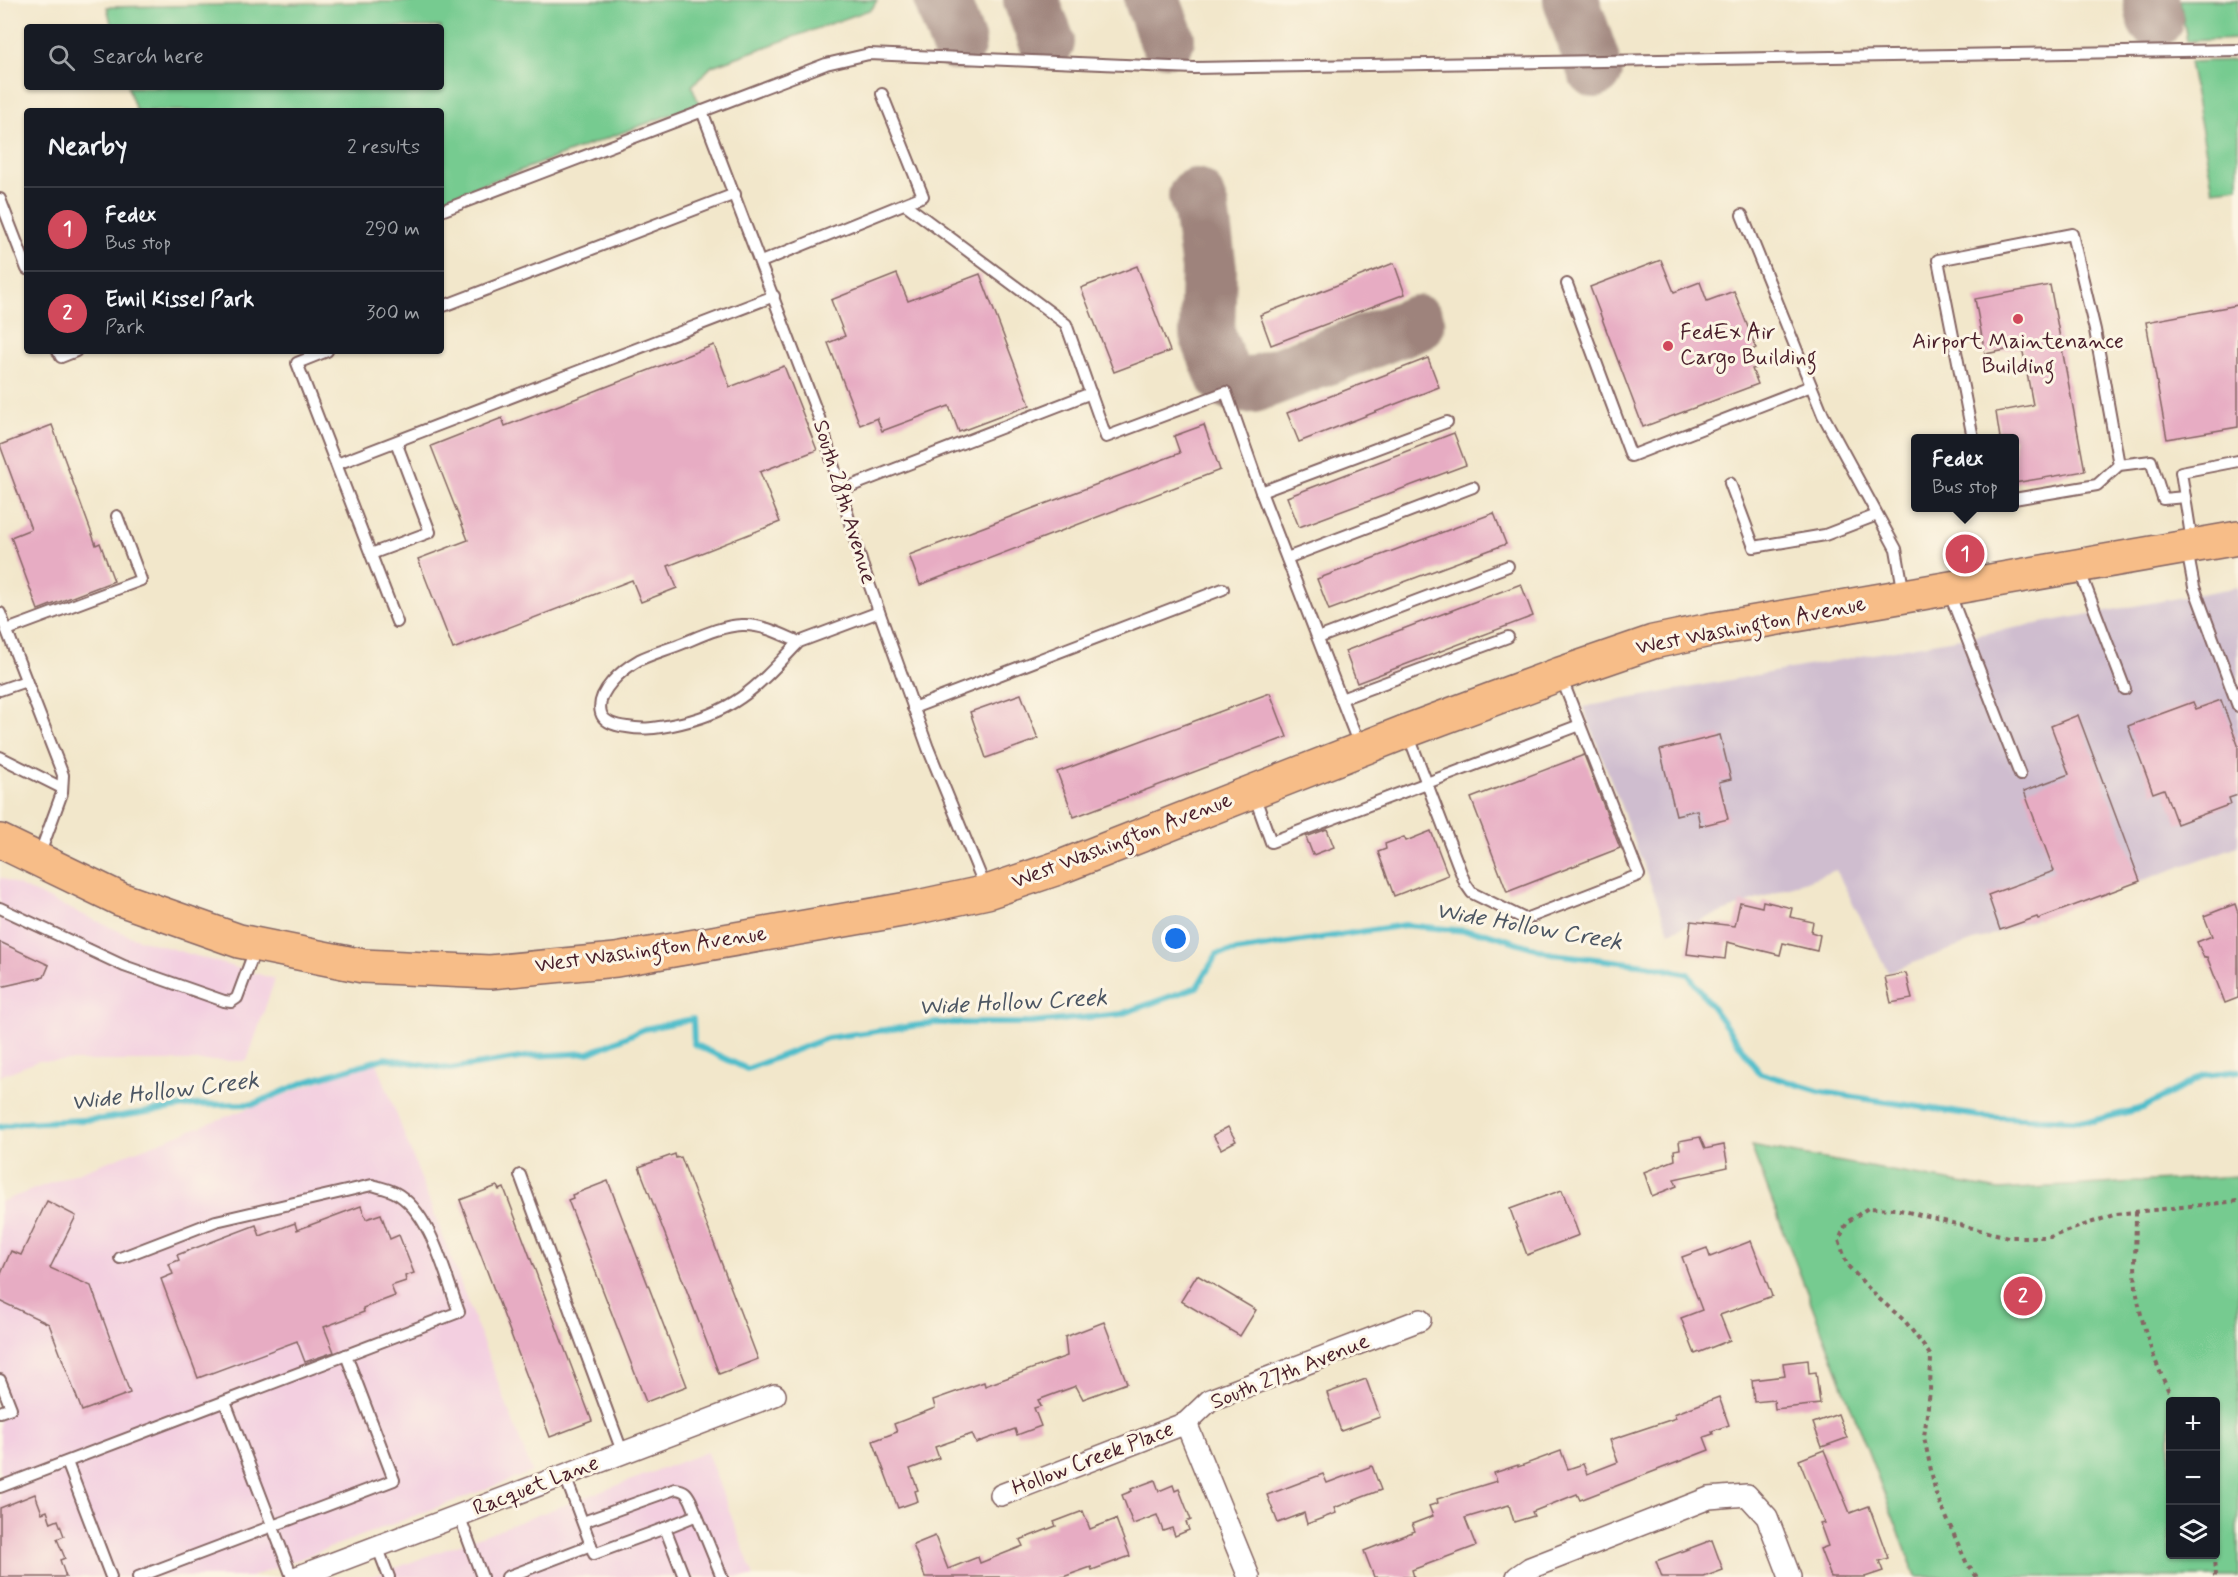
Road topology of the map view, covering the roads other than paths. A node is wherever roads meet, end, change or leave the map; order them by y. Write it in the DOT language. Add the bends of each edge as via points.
graph roads {
  1 [pos="2238,50"];
  2 [pos="882,94"];
  3 [pos="702,111"];
  4 [pos="735,194"];
  5 [pos="0,199"];
  6 [pos="905,204"];
  7 [pos="444,210"];
  8 [pos="1743,215"];
  9 [pos="24,261"];
  10 [pos="761,262"];
  11 [pos="1567,284"];
  12 [pos="774,296"];
  13 [pos="444,306"];
  14 [pos="320,354"];
  15 [pos="1811,386"];
  16 [pos="1090,393"];
  17 [pos="1447,422"];
  18 [pos="1972,434"];
  19 [pos="396,442"];
  20 [pos="2238,461"];
  21 [pos="337,464"];
  22 [pos="2119,465"];
  23 [pos="1730,483"];
  24 [pos="1473,487"];
  25 [pos="841,490"];
  26 [pos="1261,492"];
  27 [pos="2185,497"];
  28 [pos="2019,498"];
  29 [pos="117,516"];
  30 [pos="1877,516"];
  31 [pos="2238,538"];
  32 [pos="2189,547"];
  33 [pos="371,554"];
  34 [pos="1287,558"];
  35 [pos="1508,566"];
  36 [pos="2078,566"];
  37 [pos="1223,589"];
  38 [pos="1948,589"];
  39 [pos="1905,596"];
  40 [pos="879,612"];
  41 [pos="0,613"];
  42 [pos="397,622"];
  43 [pos="7,630"];
  44 [pos="1508,637"];
  45 [pos="1318,638"];
  46 [pos="799,642"];
  47 [pos="1560,674"];
  48 [pos="26,681"];
  49 [pos="2125,689"];
  50 [pos="0,690"];
  51 [pos="1341,699"];
  52 [pos="2238,706"];
  53 [pos="913,708"];
  54 [pos="1580,725"];
  55 [pos="1407,731"];
  56 [pos="1360,749"];
  57 [pos="0,757"];
  58 [pos="2020,775"];
  59 [pos="1427,783"];
  60 [pos="62,788"];
  61 [pos="1252,792"];
  62 [pos="0,841"];
  63 [pos="38,859"];
  64 [pos="987,892"];
  65 [pos="0,908"];
  66 [pos="257,945"];
  67 [pos="520,1175"];
  68 [pos="120,1258"];
  69 [pos="1420,1320"];
  70 [pos="346,1355"];
  71 [pos="0,1380"];
  72 [pos="775,1395"];
  73 [pos="225,1401"];
  74 [pos="0,1412"];
  75 [pos="1186,1423"];
  76 [pos="623,1454"];
  77 [pos="67,1462"];
  78 [pos="565,1476"];
  79 [pos="0,1487"];
  80 [pos="1001,1495"];
  81 [pos="459,1515"];
  82 [pos="697,1515"];
  83 [pos="583,1522"];
  84 [pos="272,1526"];
  85 [pos="665,1528"];
  86 [pos="591,1545"];
  87 [pos="377,1546"];
  88 [pos="111,1577"];
  89 [pos="138,1577"];
  90 [pos="292,1577"];
  91 [pos="297,1577"];
  92 [pos="389,1577"];
  93 [pos="482,1577"];
  94 [pos="507,1577"];
  95 [pos="684,1577"];
  96 [pos="722,1577"];
  97 [pos="1249,1577"];
  98 [pos="1518,1577"];
  99 [pos="1790,1577"];
  1 -- 3 [label="lane" via="1194,68 869,54 826,64"];
  2 -- 6 [label="lane" via="923,196"];
  3 -- 4 [label="lane, South 28th Avenue"];
  3 -- 7 [label="lane"];
  4 -- 10 [label="lane, South 28th Avenue"];
  4 -- 13 [label="lane"];
  5 -- 9 [label="lane"];
  6 -- 10 [label="lane"];
  6 -- 16 [label="lane" via="1066,324"];
  8 -- 15 [label="lane"];
  10 -- 12 [label="lane, South 28th Avenue"];
  11 -- 15 [label="lane" via="1631,456"];
  12 -- 19 [label="lane"];
  12 -- 25 [label="lane, South 28th Avenue" via="822,423"];
  14 -- 21 [label="lane" via="297,363"];
  15 -- 30 [label="lane"];
  16 -- 25 [label="lane"];
  16 -- 26 [label="lane" via="1106,437 1226,392"];
  17 -- 26 [label="lane"];
  18 -- 22 [label="lane" via="1938,260 2072,234 2095,330"];
  19 -- 21 [label="lane"];
  19 -- 33 [label="lane" via="430,532"];
  20 -- 27 [label="lane" via="2181,472"];
  21 -- 33 [label="lane"];
  22 -- 27 [label="lane" via="2151,461 2163,499"];
  22 -- 28 [label="lane" via="2097,485"];
  23 -- 30 [label="lane" via="1754,547 1825,535"];
  24 -- 34 [label="lane"];
  25 -- 40 [label="lane, South 28th Avenue"];
  26 -- 34 [label="lane"];
  27 -- 32 [label="lane"];
  29 -- 43 [label="lane" via="141,580"];
  30 -- 39 [label="lane" via="1896,549"];
  31 -- 32 [label="main road, West Washington Avenue"];
  32 -- 36 [label="main road, West Washington Avenue"];
  32 -- 52 [label="lane" via="2194,587"];
  33 -- 42 [label="lane"];
  34 -- 45 [label="lane"];
  35 -- 45 [label="lane"];
  36 -- 38 [label="main road, West Washington Avenue"];
  36 -- 49 [label="lane"];
  37 -- 53 [label="lane"];
  38 -- 39 [label="main road, West Washington Avenue"];
  38 -- 58 [label="lane"];
  39 -- 47 [label="main road, West Washington Avenue" via="1653,642"];
  40 -- 46 [label="lane"];
  40 -- 53 [label="lane, South 28th Avenue"];
  41 -- 43 [label="lane"];
  43 -- 48 [label="lane"];
  44 -- 51 [label="lane"];
  45 -- 51 [label="lane"];
  46 -- 46 [label="lane" via="757,626 717,630 640,660 622,672 600,701 601,712 608,722 645,730 715,713 761,683"];
  47 -- 54 [label="lane"];
  47 -- 55 [label="main road, West Washington Avenue"];
  48 -- 50 [label="lane"];
  48 -- 60 [label="lane" via="63,775"];
  51 -- 56 [label="lane"];
  53 -- 64 [label="lane, South 28th Avenue"];
  54 -- 59 [label="lane"];
  54 -- 59 [label="lane" via="1639,875 1526,919 1472,893"];
  55 -- 56 [label="main road, West Washington Avenue"];
  55 -- 59 [label="lane"];
  56 -- 61 [label="main road, West Washington Avenue"];
  57 -- 60 [label="lane"];
  59 -- 61 [label="lane" via="1271,842"];
  60 -- 63 [label="lane"];
  61 -- 64 [label="main road, West Washington Avenue"];
  62 -- 63 [label="main road, West Washington Avenue"];
  63 -- 66 [label="main road, West Washington Avenue" via="120,899"];
  64 -- 66 [label="main road, West Washington Avenue" via="616,960 490,972 363,966"];
  65 -- 66 [label="lane" via="124,966 224,1001 237,998"];
  67 -- 76 [label="lane"];
  68 -- 70 [label="lane" via="216,1221 372,1185 394,1192 420,1214 459,1312"];
  69 -- 75 [label="street, South 27th Avenue" via="1210,1400"];
  70 -- 73 [label="lane"];
  70 -- 84 [label="lane" via="394,1480"];
  71 -- 74 [label="lane" via="11,1408"];
  72 -- 76 [label="street, Racquet Lane"];
  73 -- 77 [label="lane"];
  73 -- 84 [label="lane"];
  75 -- 80 [label="street, Hollow Creek Place"];
  75 -- 97 [label="street, South 27th Avenue"];
  76 -- 78 [label="street, Racquet Lane"];
  77 -- 79 [label="lane"];
  77 -- 88 [label="lane"];
  78 -- 81 [label="street, Racquet Lane"];
  78 -- 83 [label="lane"];
  81 -- 87 [label="street, Racquet Lane"];
  81 -- 93 [label="lane"];
  82 -- 83 [label="lane" via="688,1493 675,1489"];
  82 -- 85 [label="lane"];
  82 -- 96 [label="lane"];
  83 -- 86 [label="lane"];
  84 -- 89 [label="lane"];
  84 -- 90 [label="lane"];
  85 -- 86 [label="lane" via="594,1554"];
  85 -- 95 [label="lane"];
  86 -- 94 [label="lane"];
  87 -- 91 [label="street, Racquet Lane"];
  87 -- 92 [label="lane"];
  98 -- 99 [label="street" via="1530,1568 1709,1498 1747,1495 1767,1517"];
}
